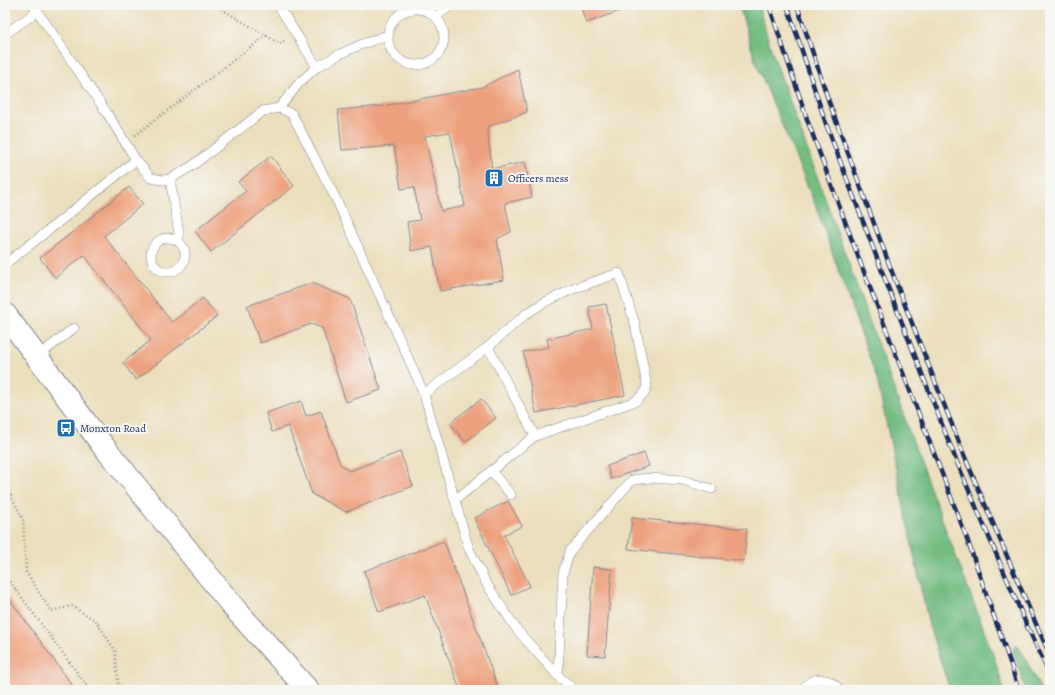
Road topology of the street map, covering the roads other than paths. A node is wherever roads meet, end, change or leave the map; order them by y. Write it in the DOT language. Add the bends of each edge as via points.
graph roads {
  1 [pos="278,5"];
  2 [pos="452,5"];
  3 [pos="36,8"];
  4 [pos="436,16"];
  5 [pos="5,34"];
  6 [pos="388,35"];
  7 [pos="317,67"];
  8 [pos="279,108"];
  9 [pos="136,160"];
  10 [pos="170,179"];
  11 [pos="178,241"];
  12 [pos="5,264"];
  13 [pos="6,319"];
  14 [pos="74,328"];
  15 [pos="488,347"];
  16 [pos="37,357"];
  17 [pos="424,394"];
  18 [pos="535,436"];
  19 [pos="491,471"];
  20 [pos="712,489"];
  21 [pos="511,495"];
  22 [pos="455,500"];
  23 [pos="558,676"];
  24 [pos="308,690"];
  25 [pos="575,690"];
  26 [pos="802,690"];
  27 [pos="840,690"];
  1 -- 7 [label="lane"];
  2 -- 4 [label="lane"];
  3 -- 5 [label="lane"];
  3 -- 9 [label="lane"];
  4 -- 6 [label="lane" via="418,8 408,10 392,21"];
  4 -- 6 [label="lane" via="443,27 445,37 443,47 430,63 420,66 400,61 388,45"];
  6 -- 7 [label="lane" via="353,48"];
  7 -- 8 [label="lane" via="300,82"];
  8 -- 10 [label="lane" via="263,111 192,166"];
  8 -- 17 [label="lane" via="292,114 338,203"];
  9 -- 10 [label="lane" via="151,178"];
  9 -- 12 [label="lane"];
  10 -- 11 [label="lane" via="179,233"];
  13 -- 16 [label="street"];
  14 -- 16 [label="lane"];
  15 -- 17 [label="lane"];
  15 -- 18 [label="lane"];
  15 -- 18 [label="lane" via="526,314 545,302 619,273 635,324 646,386 644,393 636,401"];
  16 -- 24 [label="street" via="101,443 235,609"];
  17 -- 22 [label="lane"];
  18 -- 19 [label="lane"];
  19 -- 21 [label="lane"];
  19 -- 22 [label="lane"];
  20 -- 23 [label="lane" via="682,480 632,480 570,551 563,573"];
  22 -- 23 [label="lane" via="469,549 486,584 517,630"];
  23 -- 25 [label="lane"];
  26 -- 27 [label="lane" via="817,679 824,679"];
}
